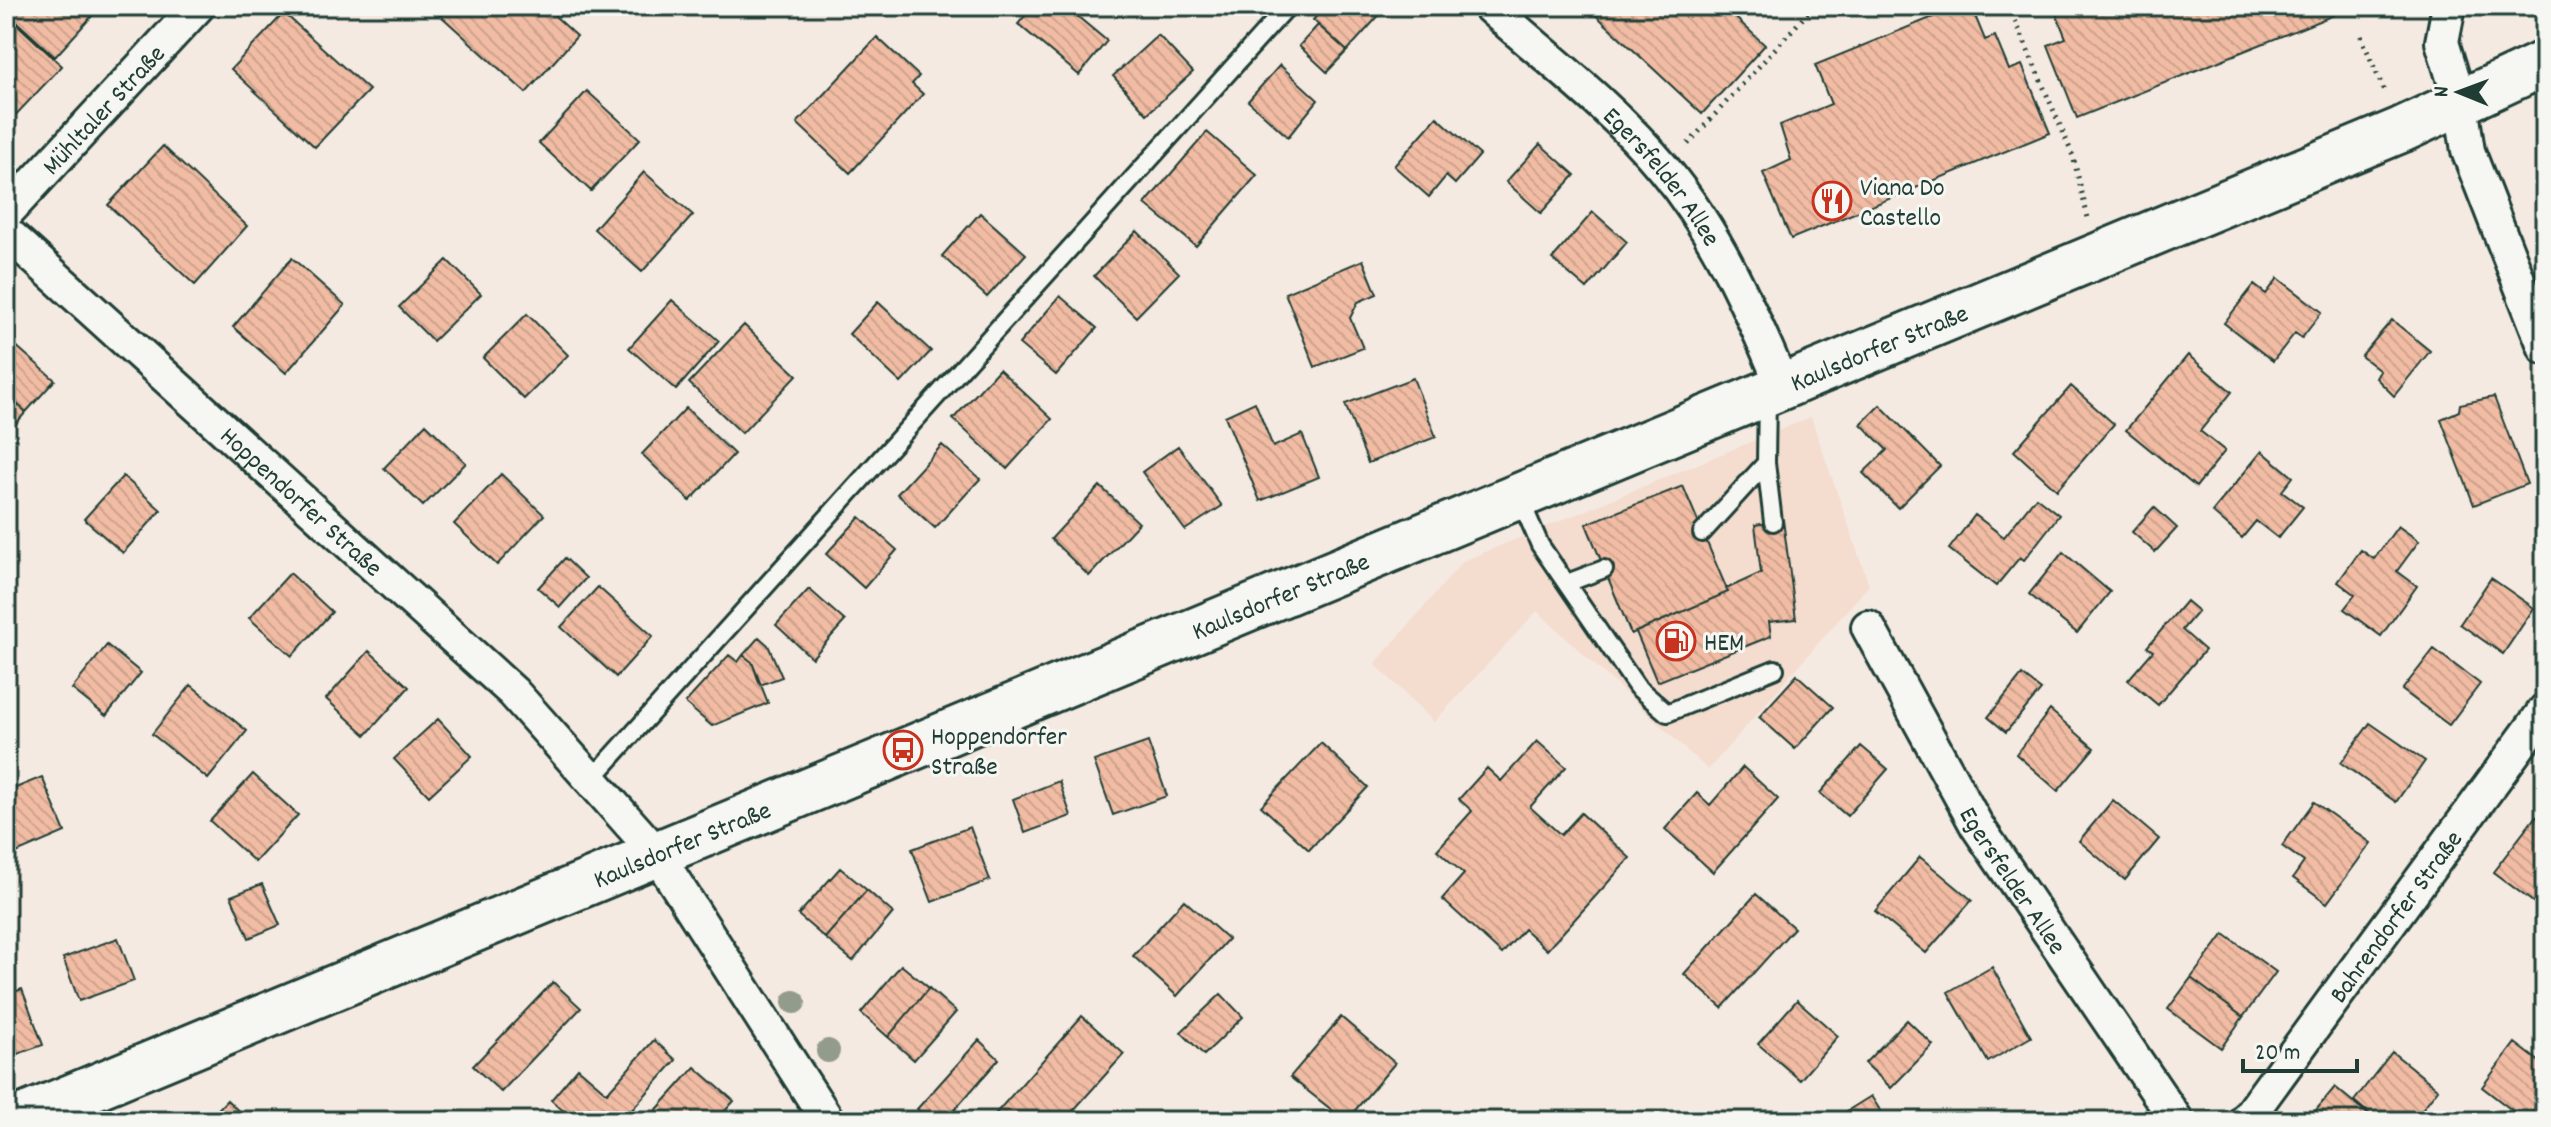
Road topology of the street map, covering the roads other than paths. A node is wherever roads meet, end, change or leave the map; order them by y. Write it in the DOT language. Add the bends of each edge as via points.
graph roads {
  1 [pos="198,6"];
  2 [pos="1288,6"];
  3 [pos="1489,6"];
  4 [pos="2449,6"];
  5 [pos="2545,63"];
  6 [pos="2461,104"];
  7 [pos="6,213"];
  8 [pos="6,232"];
  9 [pos="2545,348"];
  10 [pos="1775,391"];
  11 [pos="1766,463"];
  12 [pos="1519,498"];
  13 [pos="1773,522"];
  14 [pos="1702,533"];
  15 [pos="1604,569"];
  16 [pos="1567,583"];
  17 [pos="1868,627"];
  18 [pos="1775,669"];
  19 [pos="2545,710"];
  20 [pos="592,779"];
  21 [pos="656,853"];
  22 [pos="13,1121"];
  23 [pos="828,1121"];
  24 [pos="2177,1121"];
  25 [pos="2245,1121"];
  1 -- 7 [label="street, Mühltaler Straße"];
  2 -- 20 [label="lane"];
  3 -- 10 [label="street, Egersfelder Allee" via="1665,169 1742,287"];
  4 -- 6 [label="street" via="2442,42"];
  5 -- 6 [label="main road, Kaulsdorfer Straße"];
  6 -- 9 [label="street" via="2468,151"];
  6 -- 10 [label="main road, Kaulsdorfer Straße"];
  8 -- 20 [label="street, Hoppendorfer Straße" via="513,692"];
  10 -- 11 [label="lane"];
  10 -- 12 [label="main road, Kaulsdorfer Straße"];
  11 -- 13 [label="lane"];
  11 -- 14 [label="lane"];
  12 -- 16 [label="lane" via="1540,545"];
  12 -- 21 [label="main road, Kaulsdorfer Straße"];
  15 -- 16 [label="lane"];
  16 -- 18 [label="lane" via="1637,687 1667,713"];
  17 -- 24 [label="street, Egersfelder Allee" via="1977,826"];
  19 -- 25 [label="street, Bahrendorfer Straße"];
  20 -- 21 [label="street, Hoppendorfer Straße"];
  21 -- 22 [label="main road, Kaulsdorfer Straße"];
  21 -- 23 [label="street, Hoppendorfer Straße"];
}
